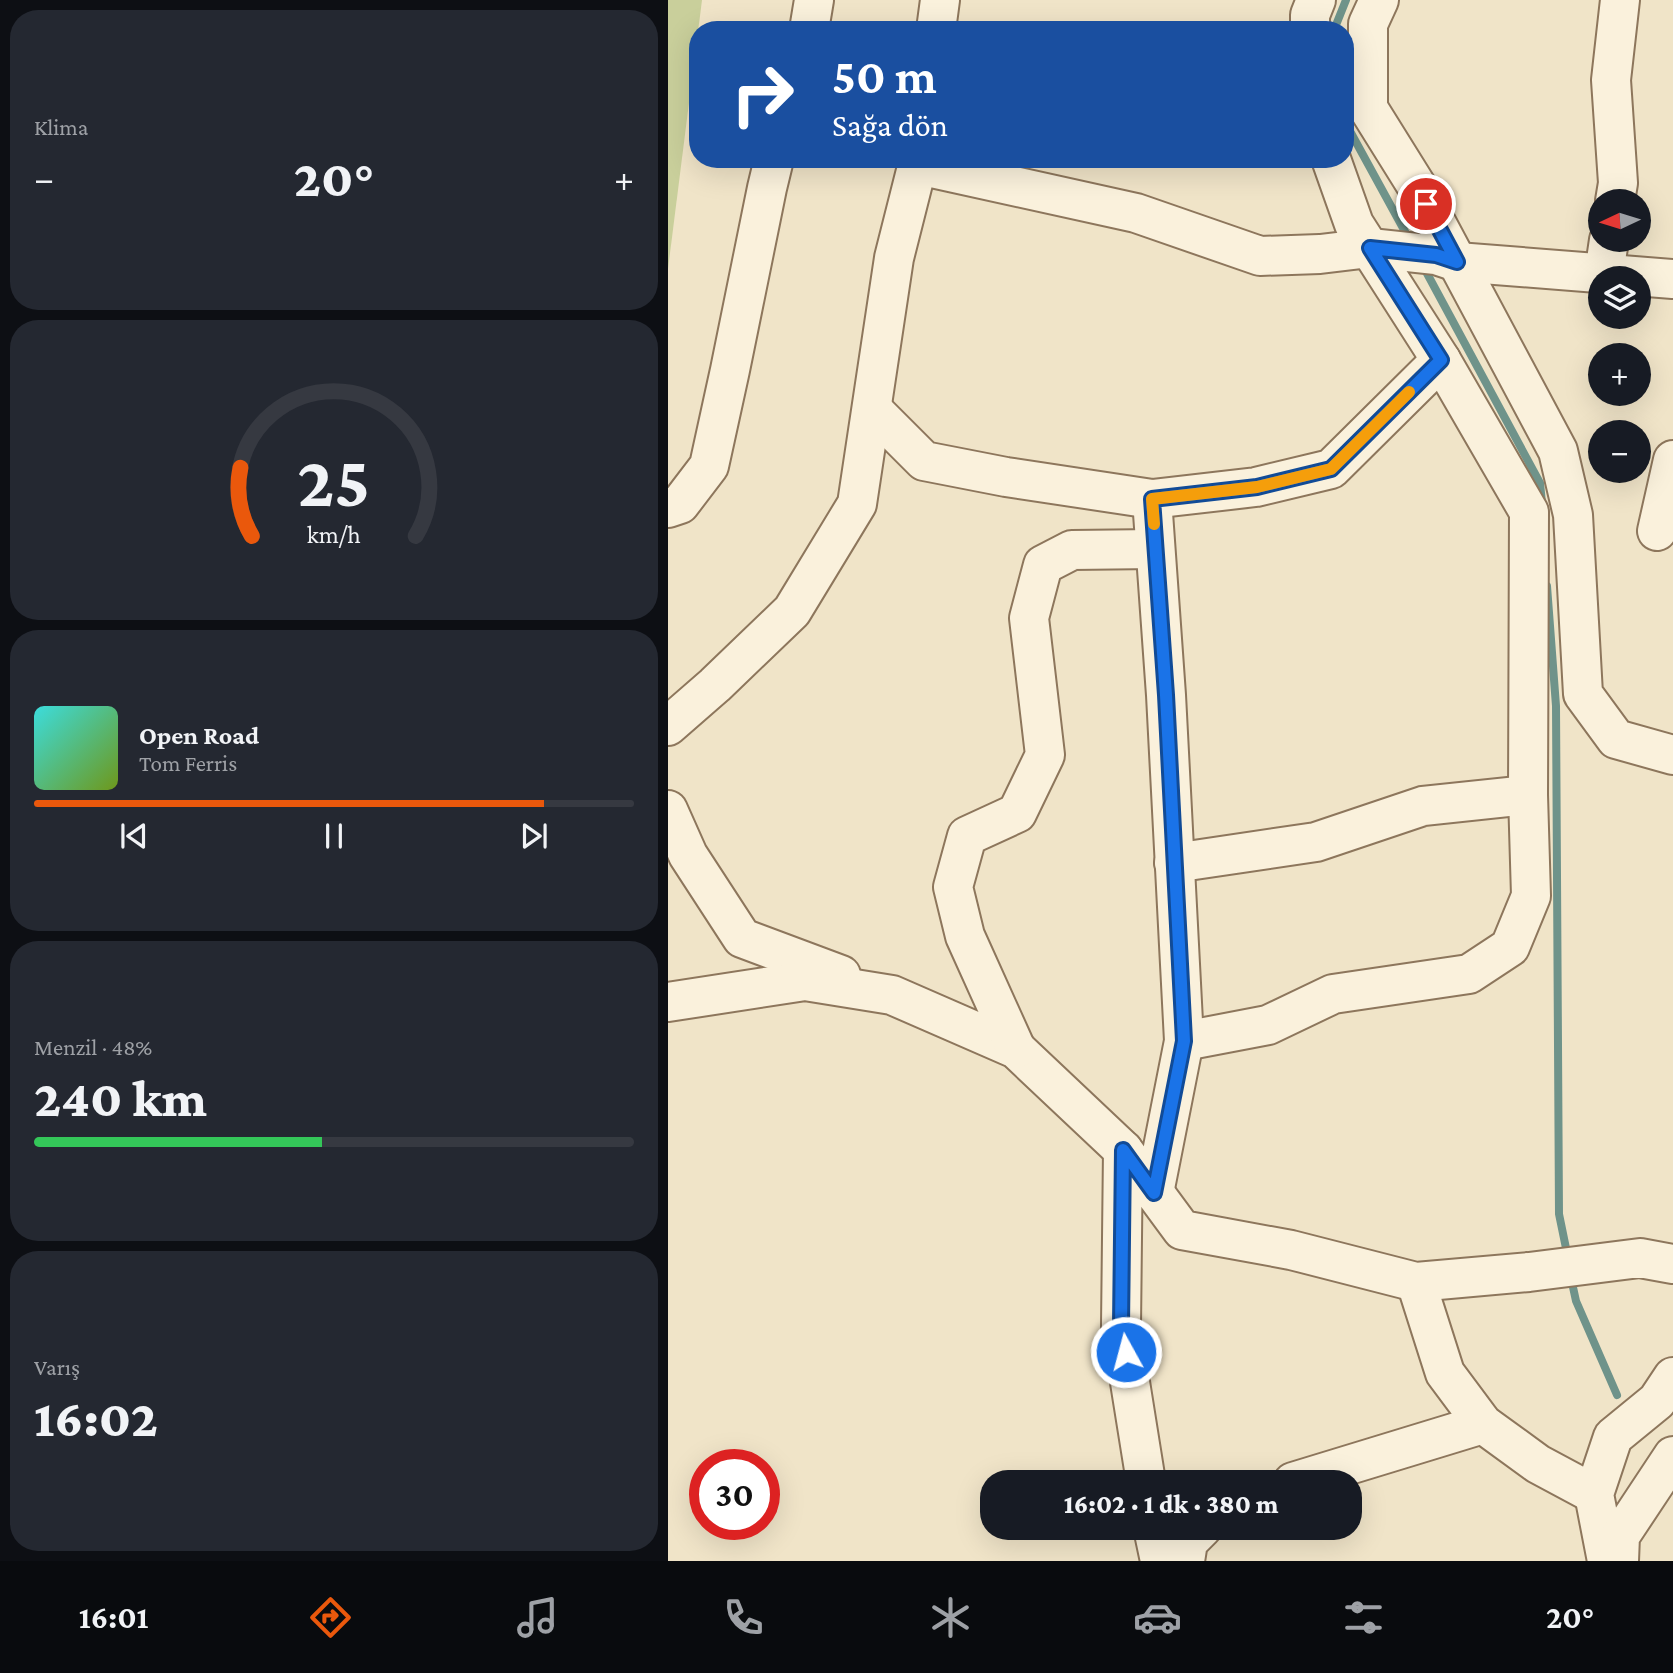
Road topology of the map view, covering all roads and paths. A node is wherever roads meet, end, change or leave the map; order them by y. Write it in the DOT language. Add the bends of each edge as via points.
graph roads {
  1 [pos="814,0"];
  2 [pos="940,0"];
  3 [pos="1316,0"];
  4 [pos="1379,0"];
  5 [pos="1620,0"];
  6 [pos="810,21"];
  7 [pos="937,21"];
  8 [pos="1310,21"];
  9 [pos="772,168"];
  10 [pos="916,168"];
  11 [pos="944,168"];
  12 [pos="1334,168"];
  13 [pos="1617,189"];
  14 [pos="1383,249"];
  15 [pos="1607,257"];
  16 [pos="1447,258"];
  17 [pos="1672,279"];
  18 [pos="1441,360"];
  19 [pos="872,408"];
  20 [pos="1672,460"];
  21 [pos="1152,499"];
  22 [pos="668,508"];
  23 [pos="1657,531"];
  24 [pos="1155,549"];
  25 [pos="668,726"];
  26 [pos="1672,755"];
  27 [pos="1528,794"];
  28 [pos="668,810"];
  29 [pos="1174,863"];
  30 [pos="892,995"];
  31 [pos="668,1002"];
  32 [pos="1184,1041"];
  33 [pos="1016,1049"];
  34 [pos="1123,1150"];
  35 [pos="1154,1193"];
  36 [pos="1672,1264"];
  37 [pos="1416,1282"];
  38 [pos="1667,1401"];
  39 [pos="1483,1424"];
  40 [pos="1672,1456"];
  41 [pos="1144,1470"];
  42 [pos="1332,1470"];
  43 [pos="1594,1494"];
  44 [pos="1156,1540"];
  45 [pos="1190,1540"];
  46 [pos="1160,1561"];
  47 [pos="1185,1561"];
  48 [pos="1607,1561"];
  49 [pos="1619,1561"];
  1 -- 6 [label="street"];
  2 -- 7 [label="street"];
  3 -- 8 [label="street"];
  4 -- 16 [label="street" via="1368,24 1368,108 1416,185"];
  5 -- 13 [label="street" via="1611,80"];
  9 -- 22 [label="street" via="709,466 680,504"];
  10 -- 19 [label="street" via="894,258"];
  11 -- 14 [label="street" via="1136,213 1260,256"];
  12 -- 14 [label="street" via="1354,223"];
  14 -- 16 [label="street"];
  14 -- 18 [label="street"];
  15 -- 16 [label="street"];
  15 -- 17 [label="street"];
  16 -- 26 [label="street" via="1558,452 1573,515 1583,694 1616,739"];
  18 -- 21 [label="street" via="1331,469 1257,487"];
  18 -- 27 [label="street" via="1529,512"];
  19 -- 21 [label="street" via="924,461"];
  19 -- 25 [label="street" via="857,504 792,611"];
  20 -- 23 [label="street"];
  21 -- 24 [label="street"];
  24 -- 29 [label="street"];
  24 -- 33 [label="street" via="1072,550 1042,565 1029,618 1045,755 1017,813 967,836 953,887 965,936"];
  27 -- 29 [label="street" via="1423,806 1316,842"];
  27 -- 32 [label="street" via="1531,896 1510,947 1469,974 1333,994 1268,1025"];
  28 -- 30 [label="street" via="688,855 742,938"];
  29 -- 32 [label="street"];
  30 -- 31 [label="street" via="805,981"];
  30 -- 33 [label="street"];
  32 -- 35 [label="street"];
  33 -- 34 [label="street"];
  34 -- 35 [label="street"];
  34 -- 41 [label="street" via="1121,1326"];
  35 -- 37 [label="street" via="1182,1230 1291,1250"];
  36 -- 37 [label="street" via="1640,1258"];
  37 -- 39 [label="street" via="1445,1373"];
  38 -- 43 [label="street" via="1613,1437"];
  39 -- 42 [label="street"];
  39 -- 43 [label="street" via="1538,1464"];
  40 -- 49 [label="street" via="1620,1536"];
  43 -- 48 [label="street"];
  44 -- 46 [label="street"];
  45 -- 47 [label="street"];
}
